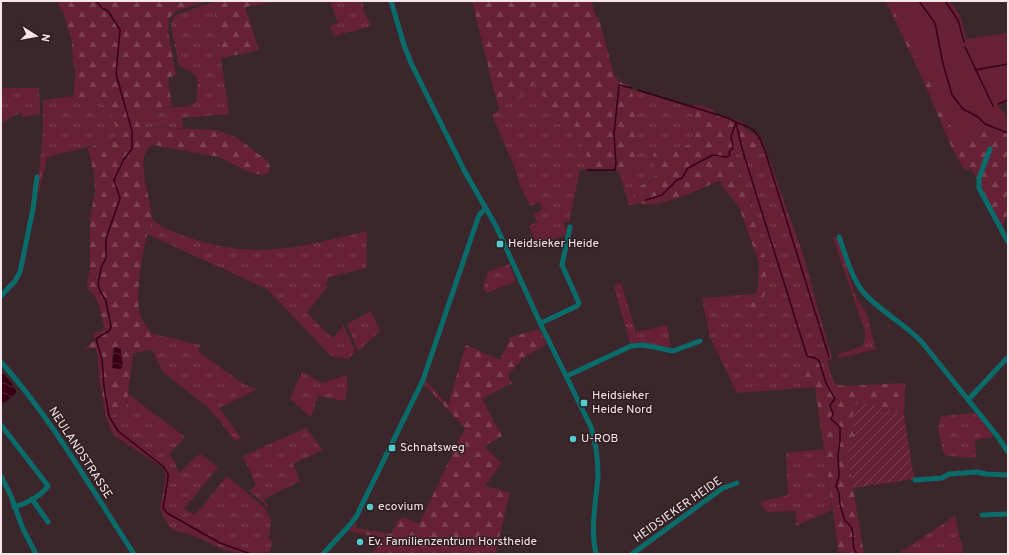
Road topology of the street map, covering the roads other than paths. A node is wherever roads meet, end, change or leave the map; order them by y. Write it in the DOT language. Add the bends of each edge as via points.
graph roads {
  1 [pos="391,1"];
  2 [pos="990,149"];
  3 [pos="37,177"];
  4 [pos="485,210"];
  5 [pos="570,227"];
  6 [pos="839,237"];
  7 [pos="1008,242"];
  8 [pos="1,296"];
  9 [pos="541,324"];
  10 [pos="700,341"];
  11 [pos="1008,357"];
  12 [pos="1,362"];
  13 [pos="3,368"];
  14 [pos="567,376"];
  15 [pos="968,400"];
  16 [pos="1,425"];
  17 [pos="1008,452"];
  18 [pos="1008,475"];
  19 [pos="1,476"];
  20 [pos="915,480"];
  21 [pos="737,483"];
  22 [pos="32,499"];
  23 [pos="14,507"];
  24 [pos="1008,514"];
  25 [pos="982,515"];
  26 [pos="48,522"];
  27 [pos="36,554"];
  28 [pos="134,554"];
  29 [pos="323,554"];
  30 [pos="596,554"];
  31 [pos="632,554"];
  1 -- 4 [label="street" via="411,63"];
  2 -- 7 [label="street" via="979,178 979,188"];
  3 -- 8 [label="street" via="20,272 16,281"];
  4 -- 9 [label="street" via="496,226"];
  4 -- 29 [label="street" via="479,215 423,380 356,517"];
  5 -- 9 [label="street" via="562,265 579,303"];
  6 -- 15 [label="street" via="864,293 921,341"];
  9 -- 14 [label="street"];
  10 -- 14 [label="street" via="672,351 644,345 631,346"];
  11 -- 15 [label="street"];
  12 -- 13 [label="street, NEULANDSTRASSE"];
  13 -- 28 [label="street, NEULANDSTRASSE" via="28,393 50,423"];
  14 -- 30 [label="street" via="589,421 596,445 598,476 593,537"];
  15 -- 17 [label="street"];
  16 -- 22 [label="street" via="48,486"];
  18 -- 20 [label="street" via="977,472"];
  19 -- 23 [label="street"];
  21 -- 31 [label="street, HEIDSIEKER HEIDE" via="723,488"];
  22 -- 23 [label="street"];
  22 -- 26 [label="street"];
  23 -- 27 [label="street"];
  24 -- 25 [label="street"];
}
